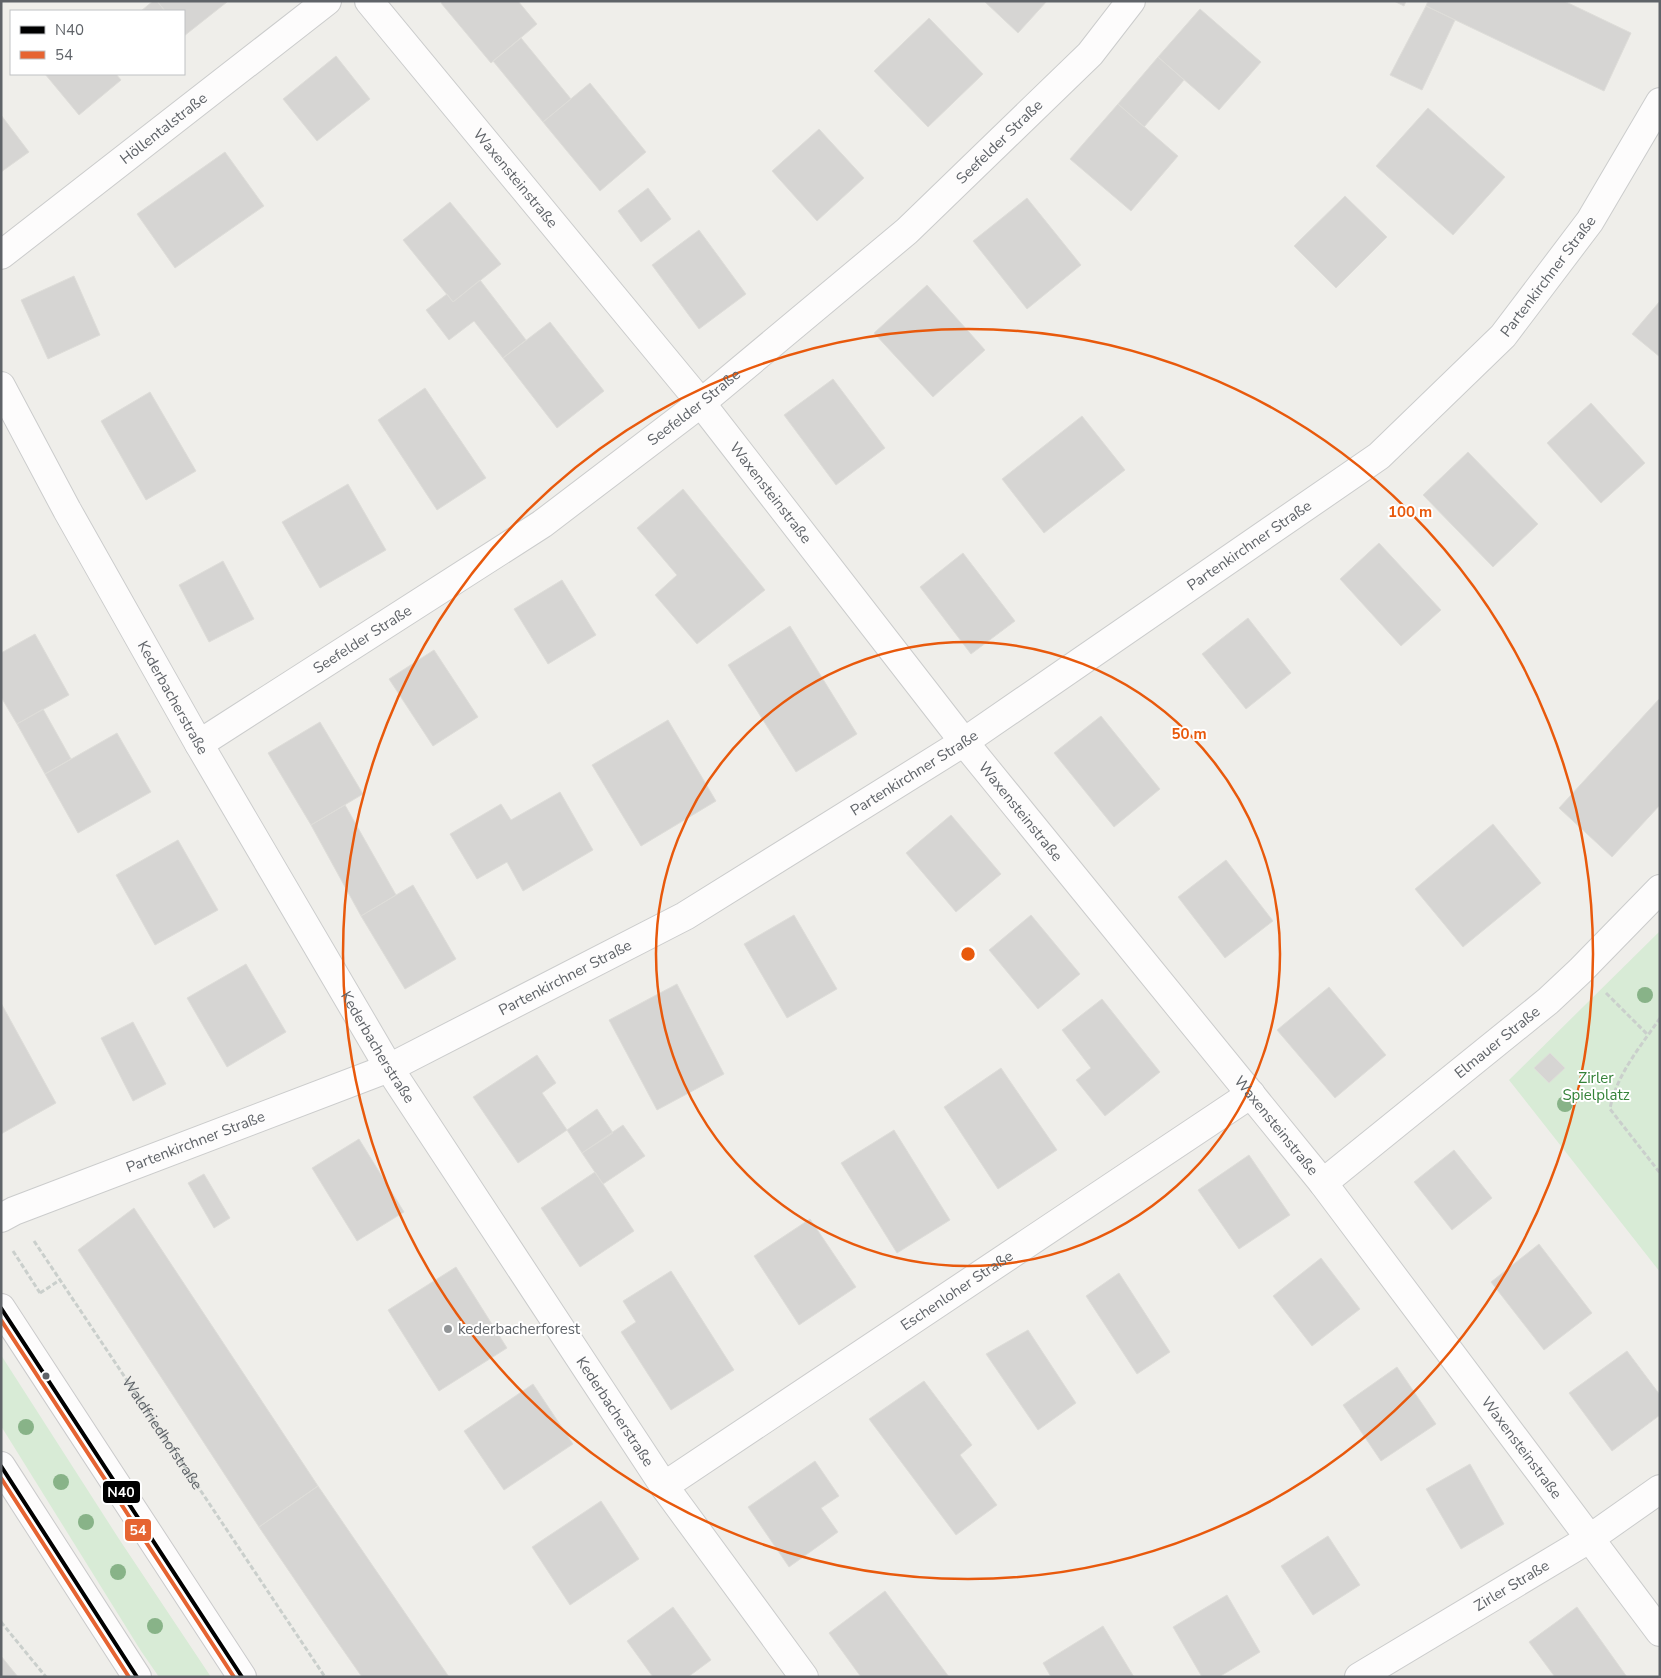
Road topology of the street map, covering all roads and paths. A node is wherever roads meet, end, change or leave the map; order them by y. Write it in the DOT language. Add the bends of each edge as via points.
graph roads {
  1 [pos="327,1"];
  2 [pos="369,1"];
  3 [pos="1131,1"];
  4 [pos="1660,102"];
  5 [pos="1,255"];
  6 [pos="1,386"];
  7 [pos="701,403"];
  8 [pos="964,742"];
  9 [pos="199,744"];
  10 [pos="1660,889"];
  11 [pos="1580,971"];
  12 [pos="1660,1018"];
  13 [pos="1648,1035"];
  14 [pos="389,1068"];
  15 [pos="1251,1094"];
  16 [pos="1660,1173"];
  17 [pos="1323,1183"];
  18 [pos="8,1215"];
  19 [pos="11,1248"];
  20 [pos="40,1293"];
  21 [pos="1,1308"];
  22 [pos="1,1466"];
  23 [pos="664,1486"];
  24 [pos="1660,1488"];
  25 [pos="1589,1539"];
  26 [pos="1,1622"];
  27 [pos="1660,1632"];
  28 [pos="46,1677"];
  29 [pos="138,1677"];
  30 [pos="242,1677"];
  31 [pos="325,1677"];
  32 [pos="804,1677"];
  33 [pos="1359,1677"];
  1 -- 5 [label="street, Höllentalstraße"];
  2 -- 7 [label="street, Waxensteinstraße"];
  3 -- 7 [label="street, Seefelder Straße" via="1090,54 907,231"];
  4 -- 8 [label="street, Partenkirchner Straße" via="1590,221 1503,336 1379,456"];
  6 -- 9 [label="street, Kederbacherstraße"];
  7 -- 8 [label="street, Waxensteinstraße"];
  7 -- 9 [label="street, Seefelder Straße" via="542,524"];
  8 -- 14 [label="street, Partenkirchner Straße" via="685,916"];
  8 -- 15 [label="street, Waxensteinstraße"];
  9 -- 14 [label="street, Kederbacherstraße"];
  10 -- 11 [label="street, Elmauer Straße"];
  11 -- 13 [label="path"];
  11 -- 17 [label="street, Elmauer Straße" via="1548,1001"];
  12 -- 13 [label="path"];
  13 -- 16 [label="path" via="1621,1077 1612,1095 1610,1109"];
  14 -- 18 [label="street, Partenkirchner Straße"];
  14 -- 23 [label="street, Kederbacherstraße"];
  15 -- 17 [label="street, Waxensteinstraße"];
  15 -- 23 [label="street, Eschenloher Straße"];
  17 -- 25 [label="street, Waxensteinstraße"];
  18 -- 31 [label="path, Waldfriedhofstraße"];
  19 -- 20 [label="path"];
  21 -- 30 [label="street"];
  22 -- 29 [label="street"];
  23 -- 32 [label="street, Kederbacherstraße"];
  24 -- 25 [label="street, Zirler Straße"];
  25 -- 27 [label="street, Waxensteinstraße"];
  25 -- 33 [label="street, Zirler Straße"];
  26 -- 28 [label="path"];
}
